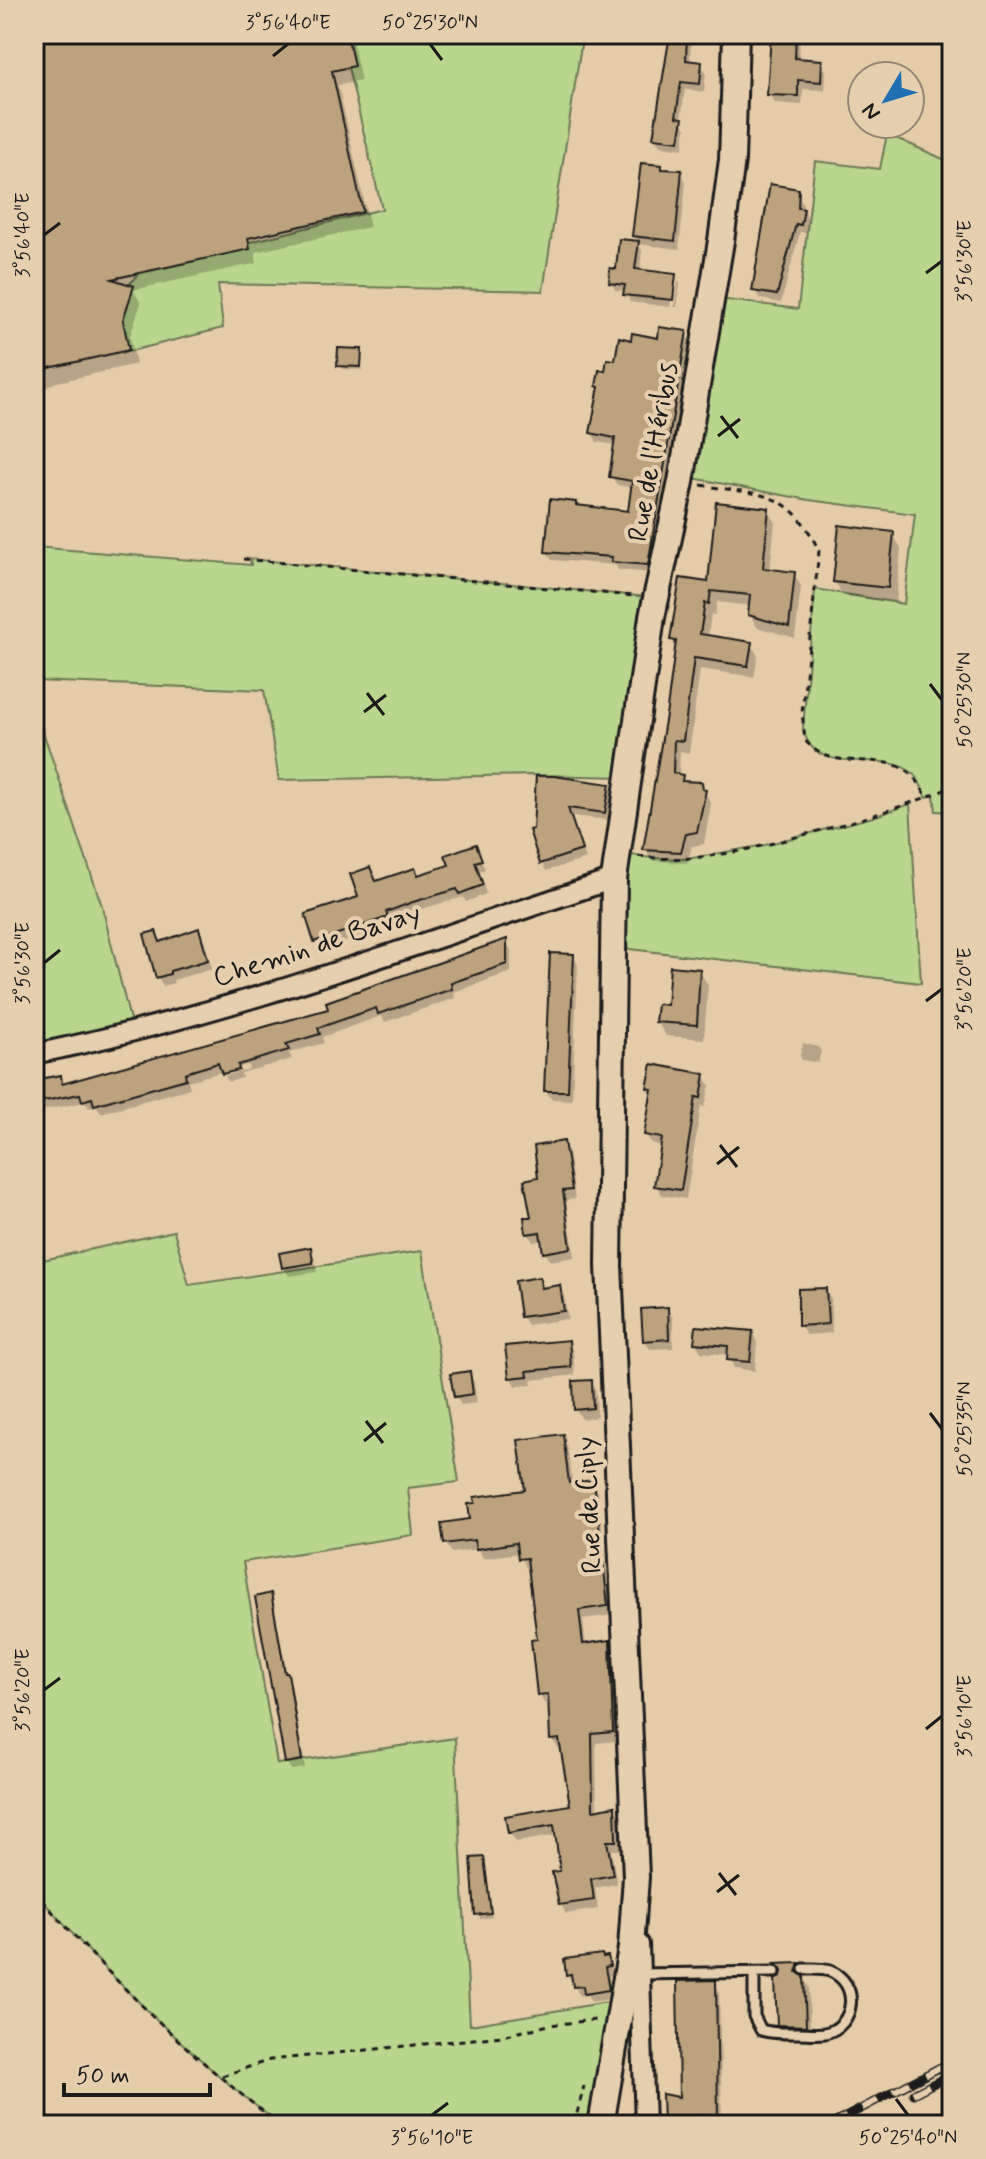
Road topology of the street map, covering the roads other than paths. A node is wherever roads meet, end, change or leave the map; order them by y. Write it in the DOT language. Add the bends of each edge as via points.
graph roads {
  1 [pos="736,34"];
  2 [pos="614,879"];
  3 [pos="34,1054"];
  4 [pos="636,1877"];
  5 [pos="804,1969"];
  6 [pos="775,1972"];
  7 [pos="754,1973"];
  8 [pos="640,1974"];
  9 [pos="601,2125"];
  10 [pos="645,2125"];
  1 -- 2 [label="street, Rue de l'Héribus" via="732,160 681,482 650,629"];
  2 -- 3 [label="street, Chemin de Bavay" via="253,998"];
  2 -- 4 [label="street, Rue de Ciply" via="609,1265"];
  4 -- 8 [label="street"];
  4 -- 9 [label="street, Rue de Ciply" via="631,1948"];
  5 -- 7 [label="lane" via="829,1971 848,1987 846,2021 826,2033 761,2030 754,2016"];
  6 -- 7 [label="lane"];
  7 -- 8 [label="lane"];
  8 -- 10 [label="street"];
}
